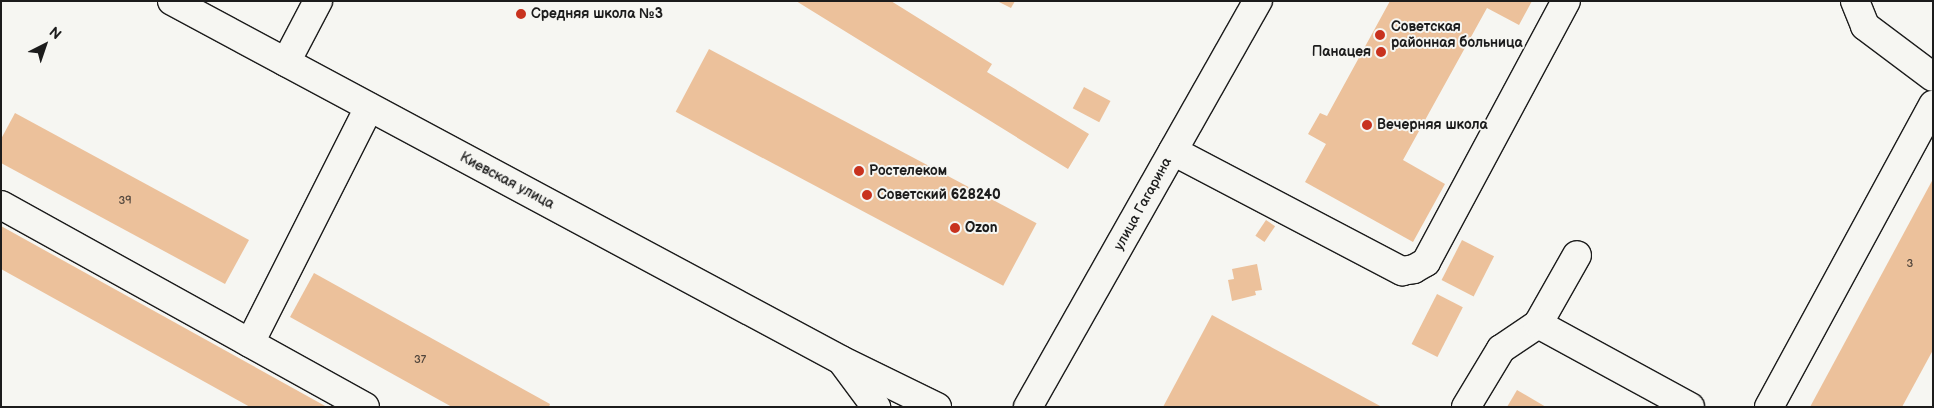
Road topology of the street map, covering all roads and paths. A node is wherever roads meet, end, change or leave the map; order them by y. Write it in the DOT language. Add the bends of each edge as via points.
graph roads {
  1 [pos="172,1"];
  2 [pos="318,1"];
  3 [pos="1258,1"];
  4 [pos="1566,1"];
  5 [pos="1855,1"];
  6 [pos="286,62"];
  7 [pos="1933,77"];
  8 [pos="1933,105"];
  9 [pos="369,107"];
  10 [pos="1173,151"];
  11 [pos="1,205"];
  12 [pos="1577,255"];
  13 [pos="1538,324"];
  14 [pos="250,343"];
  15 [pos="841,360"];
  16 [pos="365,407"];
  17 [pos="876,407"];
  18 [pos="937,407"];
  19 [pos="1028,407"];
  20 [pos="1466,407"];
  21 [pos="1690,407"];
  22 [pos="1769,407"];
  1 -- 6 [label="main road, Киевская улица"];
  2 -- 6 [label="main road"];
  3 -- 10 [label="main road, улица Гагарина"];
  4 -- 10 [label="main road" via="1426,262 1414,269 1402,271"];
  5 -- 7 [label="main road" via="1865,26"];
  6 -- 9 [label="main road, Киевская улица"];
  8 -- 22 [label="main road"];
  9 -- 14 [label="main road"];
  9 -- 15 [label="main road, Киевская улица"];
  10 -- 19 [label="main road, улица Гагарина"];
  11 -- 14 [label="main road"];
  12 -- 13 [label="main road"];
  13 -- 20 [label="main road" via="1501,349"];
  13 -- 21 [label="main road"];
  14 -- 16 [label="main road"];
  15 -- 17 [label="main road, Киевская улица"];
  15 -- 18 [label="main road, Киевская улица"];
}
